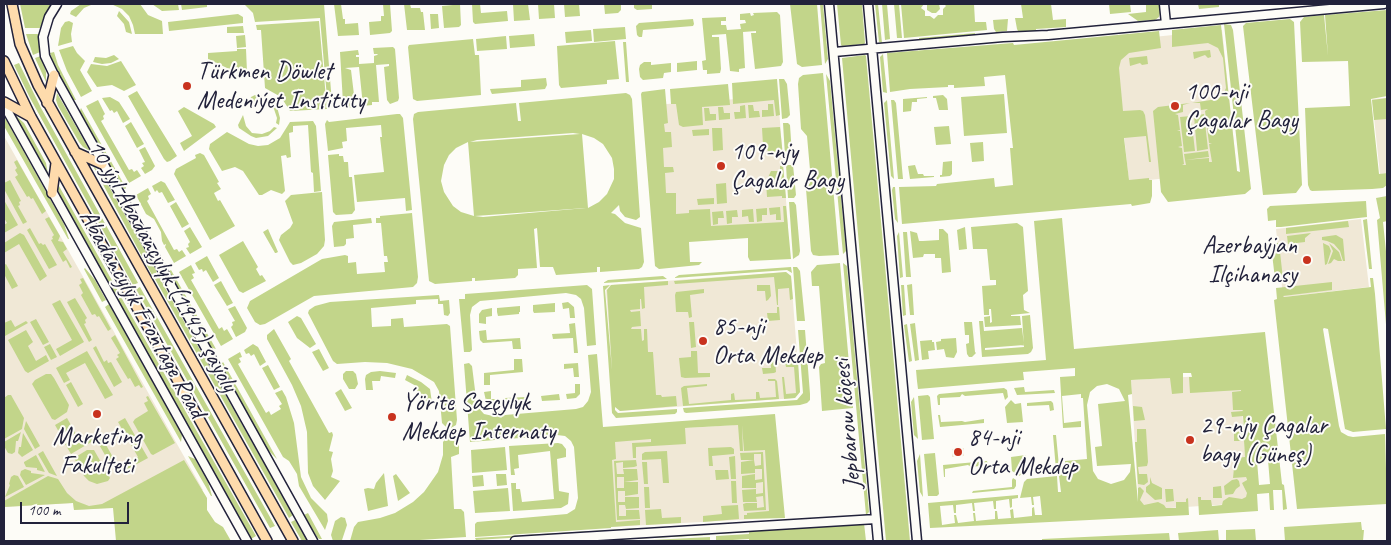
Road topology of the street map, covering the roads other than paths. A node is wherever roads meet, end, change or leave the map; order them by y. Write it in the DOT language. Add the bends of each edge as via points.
graph roads {
  1 [pos="12,4"];
  2 [pos="57,4"];
  3 [pos="829,4"];
  4 [pos="868,4"];
  5 [pos="1164,4"];
  6 [pos="1384,4"];
  7 [pos="1166,24"];
  8 [pos="872,49"];
  9 [pos="834,52"];
  10 [pos="4,61"];
  11 [pos="54,75"];
  12 [pos="4,103"];
  13 [pos="47,103"];
  14 [pos="31,117"];
  15 [pos="75,152"];
  16 [pos="56,162"];
  17 [pos="102,164"];
  18 [pos="52,193"];
  19 [pos="876,519"];
  20 [pos="247,541"];
  21 [pos="267,541"];
  22 [pos="293,541"];
  23 [pos="314,541"];
  24 [pos="515,541"];
  25 [pos="878,541"];
  26 [pos="916,541"];
  1 -- 13 [label="main road, 10 ýyl Abadançylyk (1945) şaýoly" via="20,44"];
  2 -- 11 [label="street, Abadancylyk Frontage Road" via="43,37 45,56"];
  3 -- 9 [label="street, Jepbarow köçesi"];
  4 -- 8 [label="street"];
  5 -- 7 [label="street"];
  6 -- 7 [label="street"];
  7 -- 8 [label="street"];
  8 -- 9 [label="street"];
  8 -- 26 [label="street"];
  9 -- 19 [label="street, Jepbarow köçesi"];
  10 -- 14 [label="main road, 10 ýyl Abadançylyk (1945) şaýoly"];
  11 -- 13 [label="main road"];
  11 -- 17 [label="street, Abadancylyk Frontage Road"];
  12 -- 14 [label="main road"];
  12 -- 18 [label="street, Abadancylyk Frontage Road"];
  13 -- 15 [label="main road, 10 ýyl Abadançylyk (1945) şaýoly"];
  14 -- 16 [label="main road, 10 ýyl Abadançylyk (1945) şaýoly"];
  15 -- 17 [label="main road"];
  15 -- 22 [label="main road, 10 ýyl Abadançylyk (1945) şaýoly"];
  16 -- 18 [label="main road"];
  16 -- 21 [label="main road, 10 ýyl Abadançylyk (1945) şaýoly"];
  17 -- 23 [label="street, Abadancylyk Frontage Road"];
  18 -- 20 [label="street, Abadancylyk Frontage Road"];
  19 -- 24 [label="street"];
  19 -- 25 [label="street, Jepbarow köçesi"];
}
